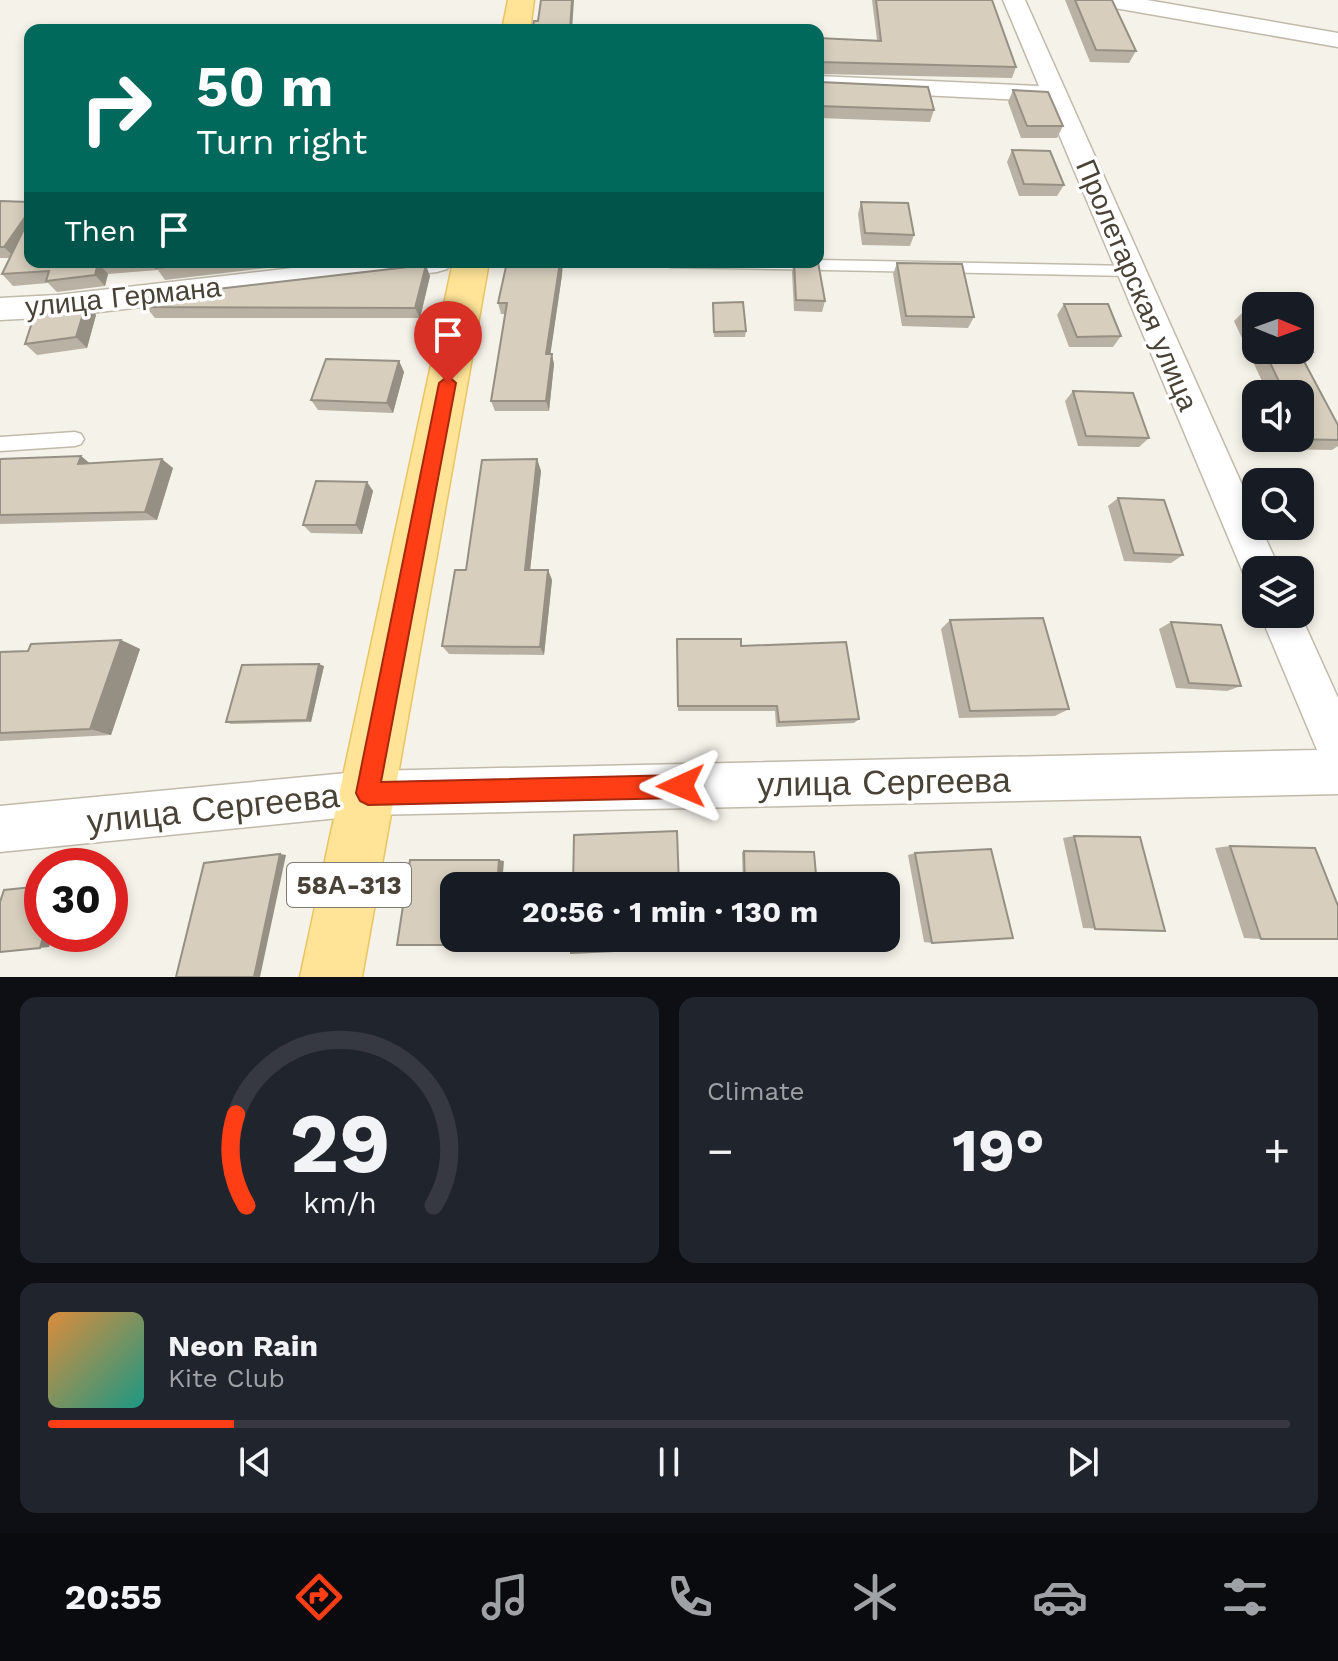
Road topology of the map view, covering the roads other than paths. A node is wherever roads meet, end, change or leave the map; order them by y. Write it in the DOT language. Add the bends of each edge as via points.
graph roads {
  1 [pos="521,0"];
  2 [pos="1014,0"];
  3 [pos="1109,0"];
  4 [pos="517,24"];
  5 [pos="1338,40"];
  6 [pos="824,83"];
  7 [pos="1055,94"];
  8 [pos="824,265"];
  9 [pos="385,268"];
  10 [pos="470,268"];
  11 [pos="1132,271"];
  12 [pos="0,309"];
  13 [pos="75,439"];
  14 [pos="0,444"];
  15 [pos="1255,556"];
  16 [pos="1286,628"];
  17 [pos="1338,748"];
  18 [pos="1338,772"];
  19 [pos="368,793"];
  20 [pos="0,829"];
  21 [pos="331,977"];
  1 -- 4 [label="main road"];
  2 -- 7 [label="street, Пролетарская улица"];
  3 -- 5 [label="street"];
  6 -- 7 [label="street"];
  7 -- 11 [label="street, Пролетарская улица"];
  8 -- 11 [label="lane"];
  9 -- 12 [label="street, улица Германа"];
  10 -- 19 [label="main road, 58А-313"];
  11 -- 15 [label="street, Пролетарская улица"];
  13 -- 14 [label="lane"];
  16 -- 17 [label="street"];
  18 -- 19 [label="street, улица Сергеева"];
  19 -- 20 [label="street, улица Сергеева"];
  19 -- 21 [label="main road, 58А-313"];
}
